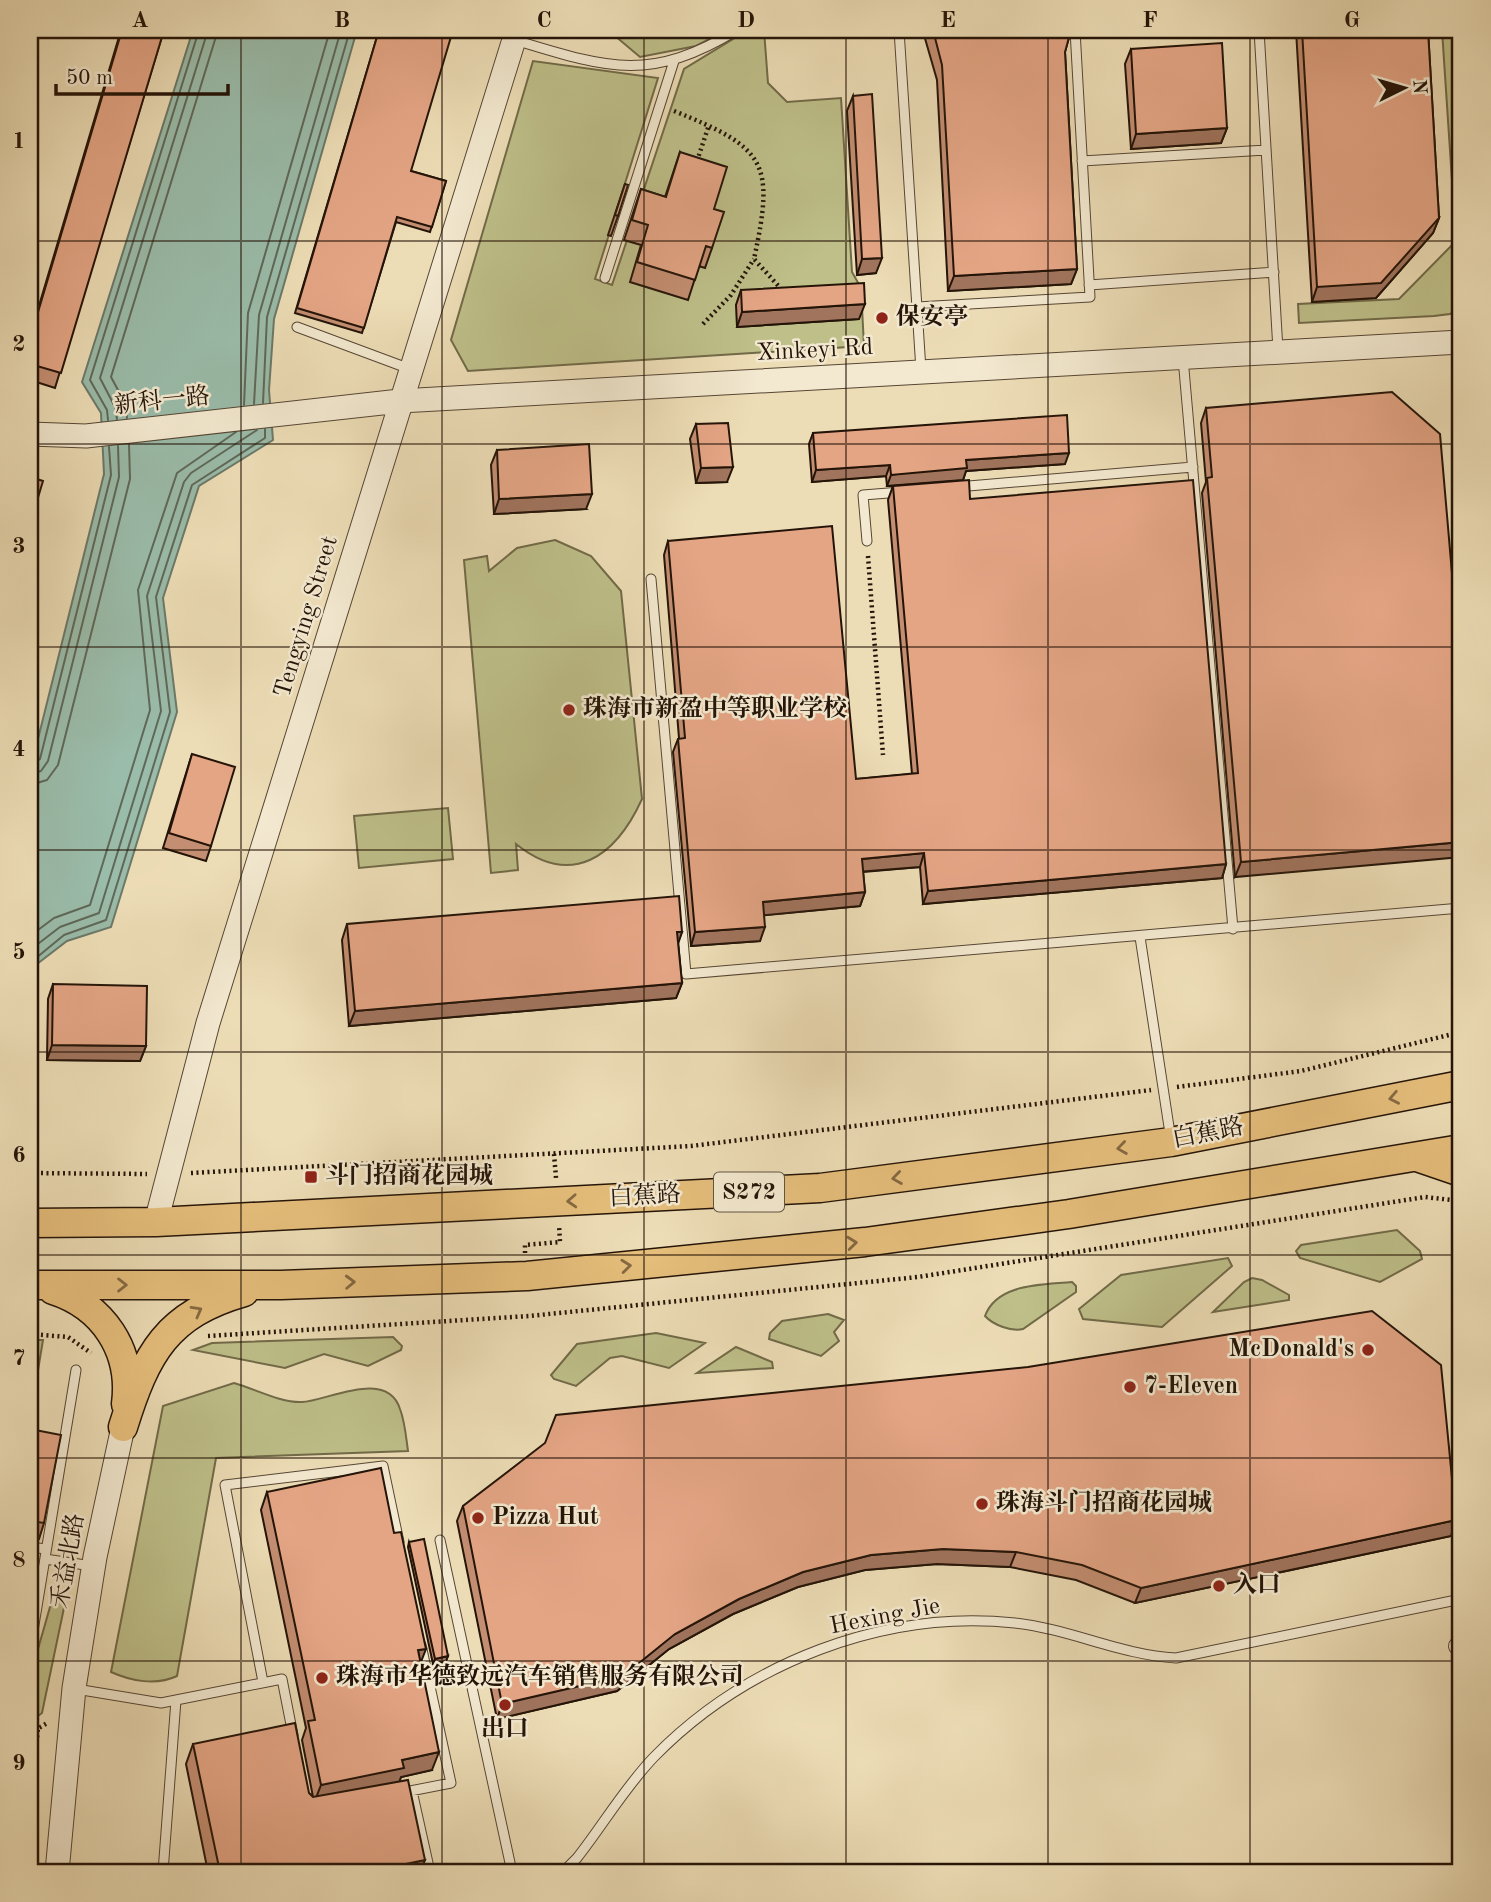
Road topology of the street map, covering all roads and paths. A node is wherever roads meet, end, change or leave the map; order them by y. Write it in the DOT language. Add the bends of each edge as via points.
graph roads {
  1 [pos="737,30"];
  2 [pos="899,30"];
  3 [pos="1075,30"];
  4 [pos="1094,30"];
  5 [pos="1259,30"];
  6 [pos="515,35"];
  7 [pos="674,61"];
  8 [pos="660,106"];
  9 [pos="709,125"];
  10 [pos="1266,150"];
  11 [pos="1082,161"];
  12 [pos="694,168"];
  13 [pos="754,259"];
  14 [pos="1274,272"];
  15 [pos="605,278"];
  16 [pos="1089,285"];
  17 [pos="789,297"];
  18 [pos="917,307"];
  19 [pos="703,324"];
  20 [pos="297,327"];
  21 [pos="1461,342"];
  22 [pos="1279,351"];
  23 [pos="1183,356"];
  24 [pos="410,369"];
  25 [pos="921,371"];
  26 [pos="400,401"];
  27 [pos="299,413"];
  28 [pos="30,434"];
  29 [pos="1193,467"];
  30 [pos="946,488"];
  31 [pos="918,491"];
  32 [pos="867,541"];
  33 [pos="651,579"];
  34 [pos="883,755"];
  35 [pos="1461,908"];
  36 [pos="1233,929"];
  37 [pos="1140,937"];
  38 [pos="1461,1032"];
  39 [pos="1461,1085"];
  40 [pos="1163,1088"];
  41 [pos="1171,1142"];
  42 [pos="1461,1149"];
  43 [pos="554,1154"];
  44 [pos="1419,1158"];
  45 [pos="1461,1172"];
  46 [pos="32,1173"];
  47 [pos="169,1174"];
  48 [pos="1461,1201"];
  49 [pos="557,1202"];
  50 [pos="30,1223"];
  51 [pos="156,1223"];
  52 [pos="527,1276"];
  53 [pos="281,1285"];
  54 [pos="30,1286"];
  55 [pos="530,1316"];
  56 [pos="30,1334"];
  57 [pos="215,1334"];
  58 [pos="68,1337"];
  59 [pos="76,1370"];
  60 [pos="123,1427"];
  61 [pos="440,1540"];
  62 [pos="30,1547"];
  63 [pos="46,1554"];
  64 [pos="403,1558"];
  65 [pos="94,1567"];
  66 [pos="1461,1599"];
  67 [pos="420,1638"];
  68 [pos="30,1649"];
  69 [pos="263,1682"];
  70 [pos="74,1688"];
  71 [pos="176,1700"];
  72 [pos="52,1720"];
  73 [pos="38,1728"];
  74 [pos="30,1733"];
  75 [pos="295,1745"];
  76 [pos="412,1791"];
  77 [pos="31,1793"];
  78 [pos="386,1796"];
  79 [pos="30,1814"];
  80 [pos="57,1872"];
  81 [pos="163,1872"];
  82 [pos="430,1872"];
  83 [pos="512,1872"];
  84 [pos="563,1872"];
  1 -- 7 [label="lane"];
  2 -- 18 [label="lane"];
  3 -- 4 [label="lane"];
  3 -- 11 [label="lane"];
  5 -- 10 [label="lane"];
  6 -- 7 [label="lane" via="606,64 640,67"];
  6 -- 24 [label="street, Tengying Street"];
  7 -- 8 [label="lane"];
  8 -- 9 [label="path"];
  8 -- 15 [label="lane"];
  9 -- 12 [label="path"];
  9 -- 13 [label="path" via="746,147 762,169 765,209"];
  10 -- 11 [label="lane"];
  10 -- 14 [label="lane"];
  11 -- 16 [label="lane"];
  13 -- 17 [label="path"];
  13 -- 19 [label="path" via="731,295"];
  14 -- 16 [label="lane"];
  14 -- 22 [label="lane"];
  16 -- 18 [label="lane" via="1090,297"];
  18 -- 25 [label="lane"];
  20 -- 24 [label="lane"];
  21 -- 22 [label="street, Xinkeyi Rd"];
  22 -- 23 [label="street, Xinkeyi Rd"];
  23 -- 25 [label="street, Xinkeyi Rd"];
  23 -- 29 [label="lane"];
  24 -- 26 [label="street, Tengying Street"];
  25 -- 26 [label="street, Xinkeyi Rd"];
  26 -- 27 [label="street, Xinkeyi Rd"];
  26 -- 47 [label="street, Tengying Street" via="208,1023"];
  27 -- 28 [label="street, 新科一路" via="86,436"];
  29 -- 30 [label="lane"];
  29 -- 36 [label="lane"];
  31 -- 32 [label="lane" via="863,495"];
  32 -- 34 [label="path"];
  33 -- 37 [label="lane" via="686,974"];
  35 -- 36 [label="lane"];
  36 -- 37 [label="lane"];
  37 -- 40 [label="lane"];
  38 -- 40 [label="path" via="1301,1071"];
  39 -- 41 [label="main road, 白蕉路 / S272, one-way"];
  40 -- 41 [label="lane"];
  40 -- 43 [label="path" via="691,1146"];
  41 -- 49 [label="main road, 白蕉路 / S272, one-way" via="820,1188"];
  42 -- 44 [label="main road"];
  43 -- 47 [label="path"];
  43 -- 49 [label="path"];
  44 -- 45 [label="main road"];
  52 -- 44 [label="main road, one-way" via="879,1240"];
  46 -- 47 [label="path"];
  47 -- 51 [label="street, Tengying Street"];
  48 -- 55 [label="path" via="1425,1197 918,1277"];
  49 -- 51 [label="main road, 白蕉路 / S272"];
  49 -- 52 [label="path" via="560,1242 525,1245"];
  50 -- 51 [label="main road, 白蕉路 / S272"];
  53 -- 52 [label="main road, one-way"];
  52 -- 55 [label="path"];
  54 -- 53 [label="main road, one-way"];
  60 -- 53 [label="main road, one-way" via="146,1366 180,1320 212,1302"];
  54 -- 60 [label="main road" via="69,1295 107,1324 119,1343 125,1369"];
  55 -- 57 [label="path"];
  56 -- 58 [label="path"];
  59 -- 63 [label="lane"];
  60 -- 65 [label="street, 禾益北路"];
  61 -- 83 [label="lane"];
  62 -- 63 [label="lane"];
  63 -- 65 [label="lane"];
  63 -- 68 [label="lane"];
  64 -- 69 [label="lane" via="383,1466 225,1485"];
  65 -- 70 [label="street, 禾益北路"];
  66 -- 84 [label="lane, Hexing Jie" via="1176,1658 1150,1657 1016,1623 955,1622 870,1634 775,1668 689,1724 652,1759"];
  67 -- 76 [label="lane" via="451,1783"];
  69 -- 71 [label="lane"];
  69 -- 75 [label="lane" via="282,1679"];
  70 -- 71 [label="lane" via="162,1703"];
  70 -- 80 [label="street, 禾益北路"];
  71 -- 81 [label="lane"];
  72 -- 73 [label="path"];
  73 -- 74 [label="path"];
  73 -- 77 [label="path"];
  76 -- 78 [label="lane"];
  76 -- 82 [label="lane"];
  77 -- 79 [label="path"];
}
